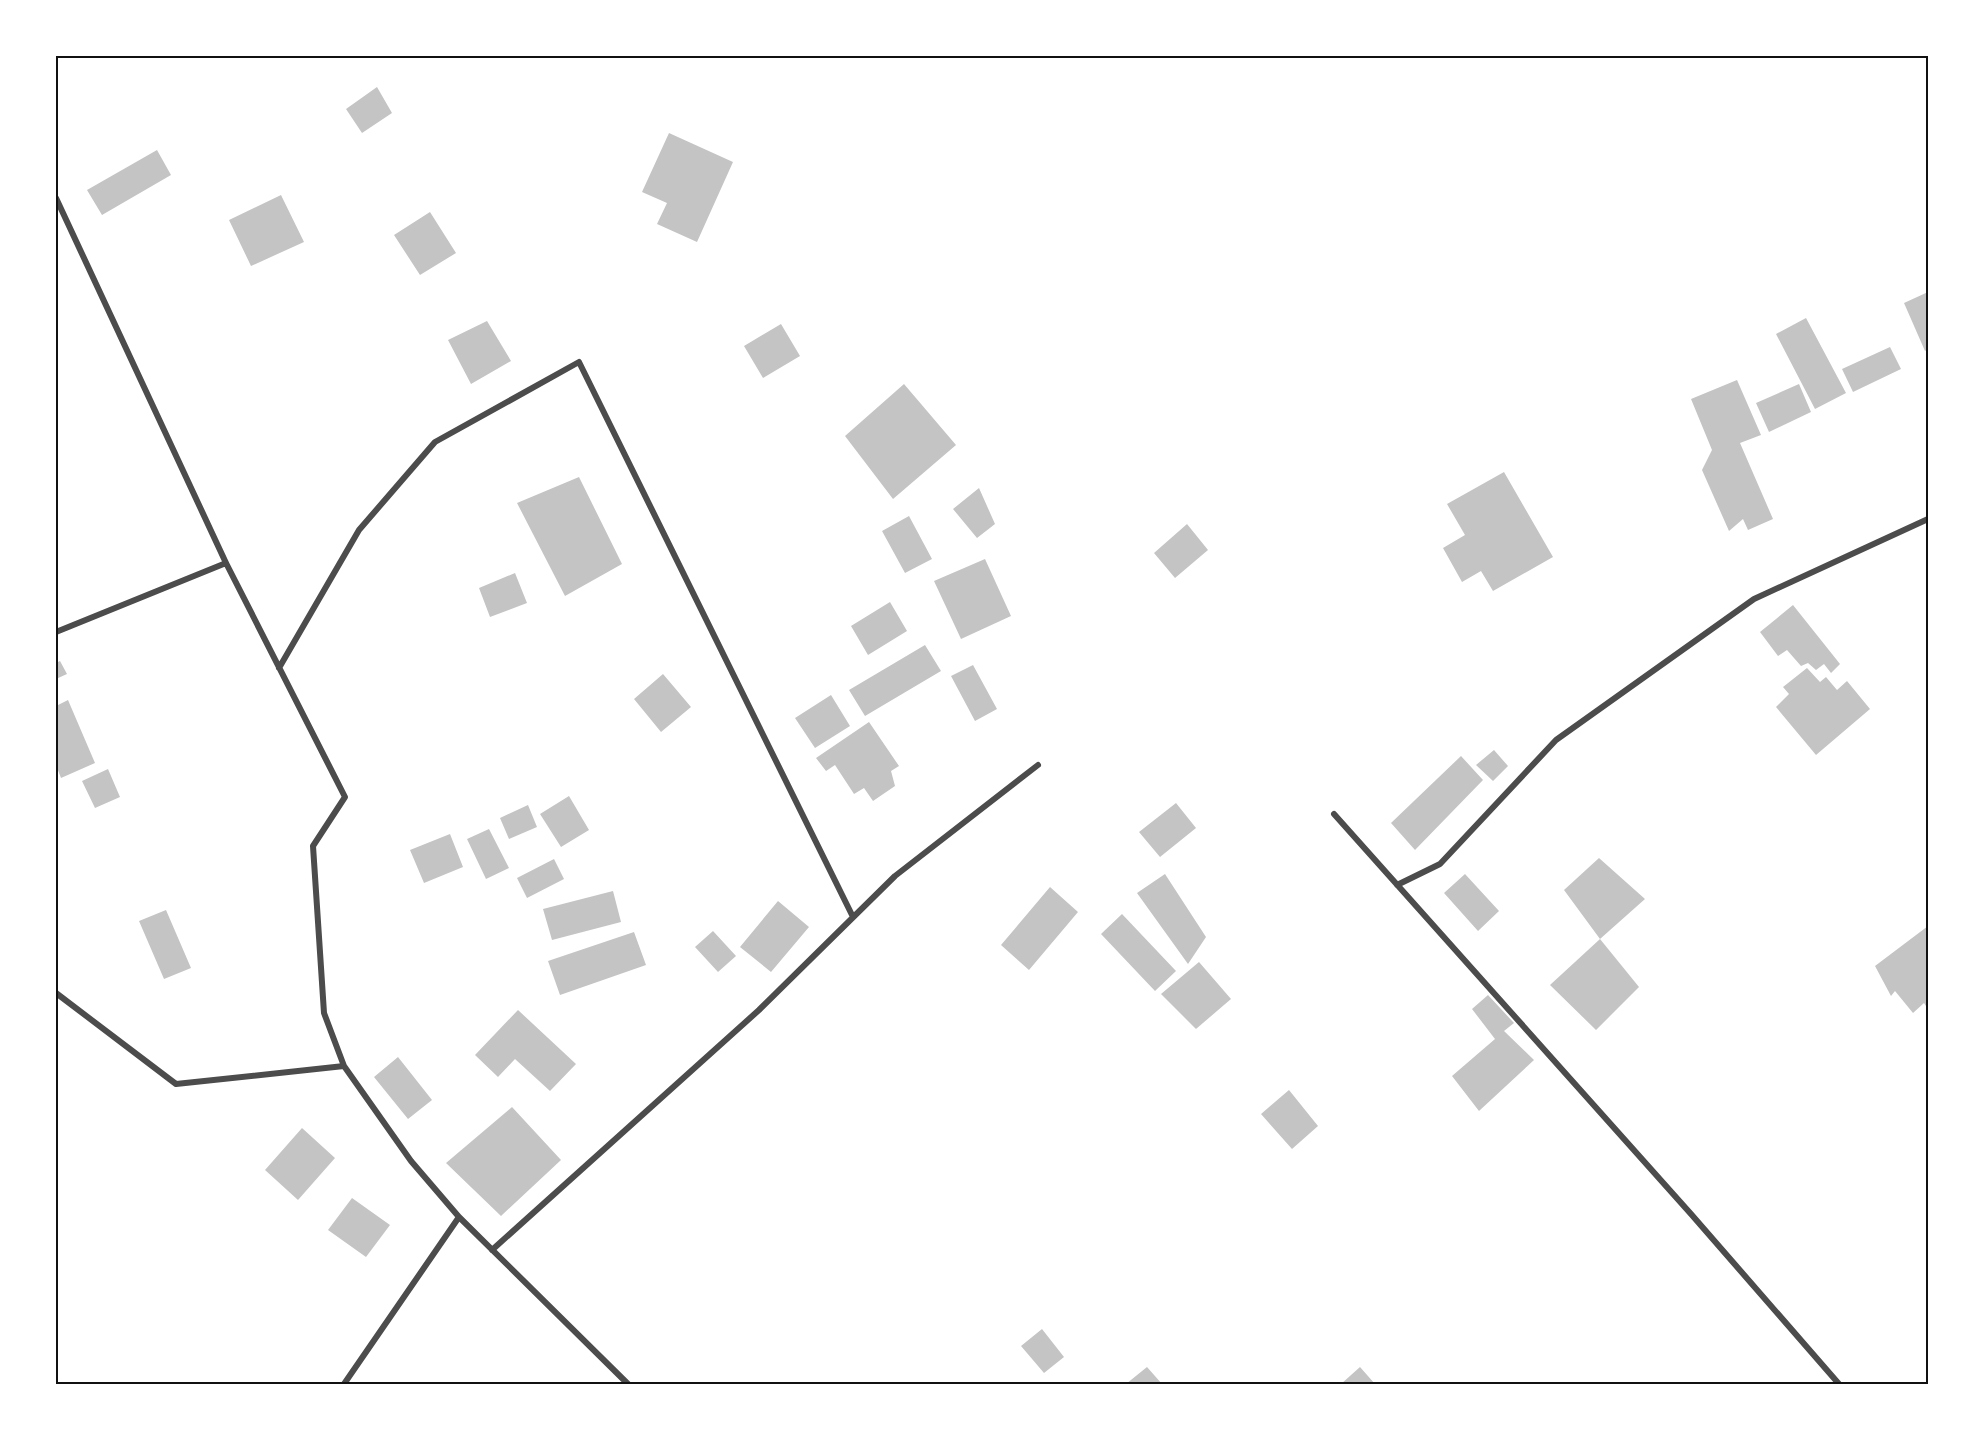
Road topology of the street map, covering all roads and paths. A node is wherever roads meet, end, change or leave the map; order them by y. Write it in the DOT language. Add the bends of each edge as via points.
graph roads {
  1 [pos="56,198"];
  2 [pos="1929,519"];
  3 [pos="226,563"];
  4 [pos="56,632"];
  5 [pos="279,668"];
  6 [pos="1038,765"];
  7 [pos="1334,814"];
  8 [pos="1397,885"];
  9 [pos="853,917"];
  10 [pos="56,993"];
  11 [pos="344,1066"];
  12 [pos="459,1217"];
  13 [pos="492,1250"];
  14 [pos="344,1384"];
  15 [pos="628,1384"];
  16 [pos="1839,1384"];
  1 -- 3 [label="street"];
  2 -- 8 [label="street" via="1754,599 1557,740 1440,864"];
  3 -- 4 [label="street"];
  3 -- 5 [label="street"];
  5 -- 9 [label="street" via="359,530 435,442 579,362"];
  5 -- 11 [label="street" via="345,798 313,846 324,1013"];
  6 -- 9 [label="street" via="895,876"];
  7 -- 8 [label="street"];
  8 -- 16 [label="street"];
  9 -- 13 [label="street" via="759,1010"];
  10 -- 11 [label="street" via="176,1084"];
  11 -- 12 [label="street" via="411,1161"];
  12 -- 13 [label="street"];
  12 -- 14 [label="street"];
  13 -- 15 [label="street"];
}
